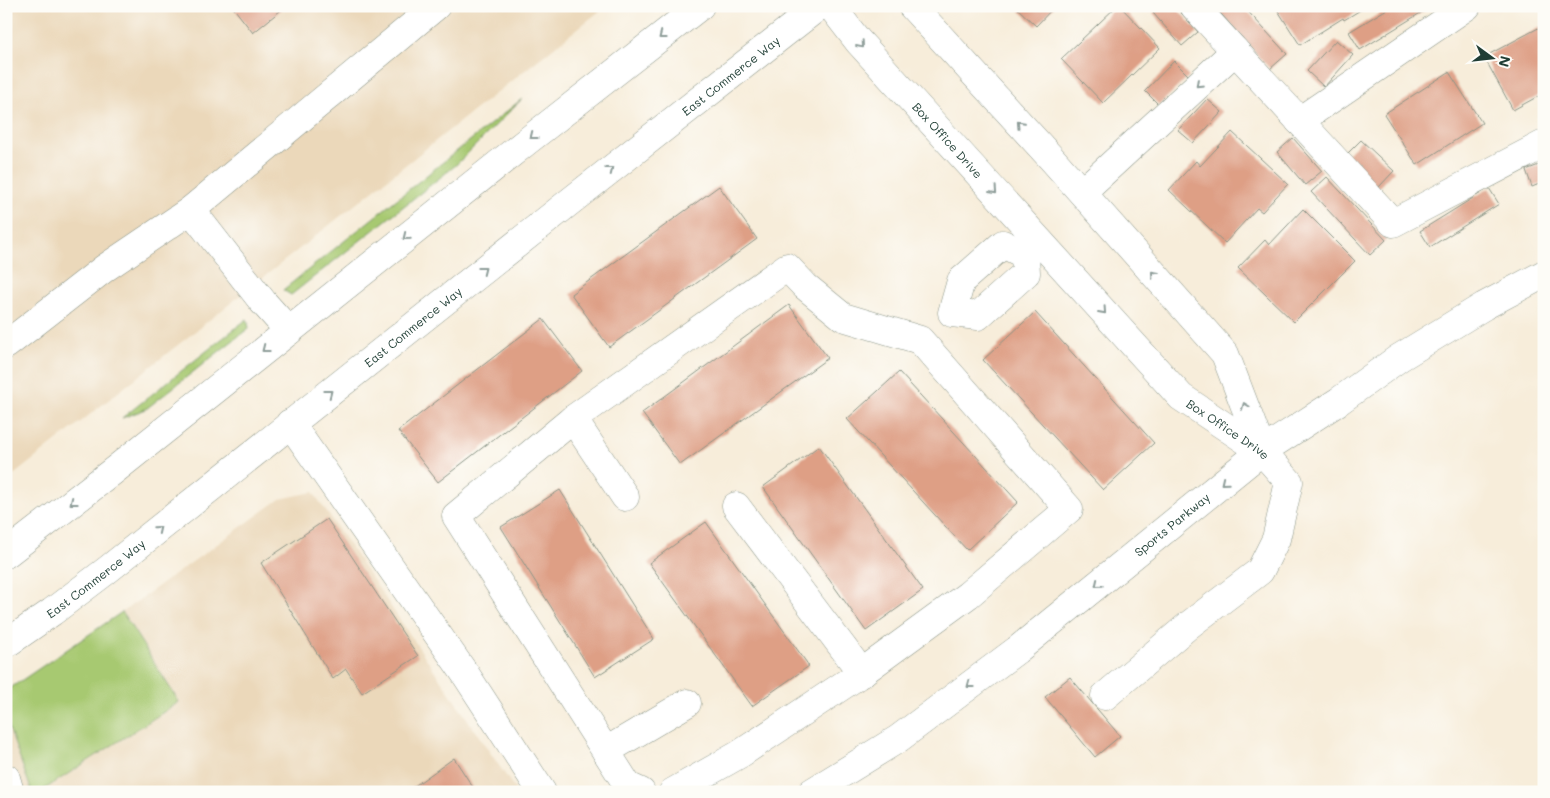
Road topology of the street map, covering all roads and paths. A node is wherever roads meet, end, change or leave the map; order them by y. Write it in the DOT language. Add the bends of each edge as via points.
graph roads {
  1 [pos="436,6"];
  2 [pos="700,6"];
  3 [pos="819,6"];
  4 [pos="831,6"];
  5 [pos="912,6"];
  6 [pos="1194,6"];
  7 [pos="1467,6"];
  8 [pos="1235,51"];
  9 [pos="1299,121"];
  10 [pos="1544,144"];
  11 [pos="1082,192"];
  12 [pos="191,210"];
  13 [pos="1032,248"];
  14 [pos="1544,274"];
  15 [pos="952,313"];
  16 [pos="289,331"];
  17 [pos="920,340"];
  18 [pos="6,345"];
  19 [pos="573,419"];
  20 [pos="290,423"];
  21 [pos="1262,451"];
  22 [pos="625,498"];
  23 [pos="736,506"];
  24 [pos="6,554"];
  25 [pos="6,644"];
  26 [pos="862,673"];
  27 [pos="1105,696"];
  28 [pos="687,703"];
  29 [pos="606,751"];
  30 [pos="6,778"];
  31 [pos="10,792"];
  32 [pos="542,792"];
  33 [pos="640,792"];
  34 [pos="673,792"];
  35 [pos="812,792"];
  1 -- 12 [label="street"];
  2 -- 16 [label="street, one-way"];
  20 -- 3 [label="street, East Commerce Way, one-way"];
  4 -- 13 [label="street, Box Office Drive, one-way"];
  11 -- 5 [label="street, Box Office Drive, one-way"];
  6 -- 8 [label="street"];
  7 -- 9 [label="street"];
  8 -- 9 [label="street"];
  8 -- 11 [label="street, one-way"];
  9 -- 10 [label="street" via="1393,223"];
  21 -- 11 [label="street, Box Office Drive, one-way" via="1225,354"];
  12 -- 16 [label="street"];
  12 -- 18 [label="street" via="105,268"];
  13 -- 15 [label="street" via="1026,273 978,316"];
  13 -- 15 [label="street" via="1003,244 961,281"];
  13 -- 21 [label="street, Box Office Drive, one-way" via="1181,397"];
  14 -- 21 [label="street, Sports Parkway" via="1399,358"];
  15 -- 17 [label="street"];
  16 -- 24 [label="street, one-way"];
  17 -- 19 [label="street" via="843,317 787,267"];
  17 -- 26 [label="street" via="1069,510 968,596"];
  19 -- 22 [label="street"];
  19 -- 29 [label="street" via="456,516"];
  25 -- 20 [label="street, East Commerce Way, one-way" via="106,570"];
  20 -- 32 [label="street" via="466,675"];
  21 -- 27 [label="street" via="1289,482 1276,539 1260,571 1189,625"];
  21 -- 35 [label="street, Sports Parkway, one-way" via="1009,656 898,739"];
  23 -- 26 [label="street"];
  26 -- 34 [label="street" via="740,754"];
  28 -- 29 [label="street"];
  29 -- 33 [label="street" via="628,786"];
  30 -- 31 [label="street"];
}
